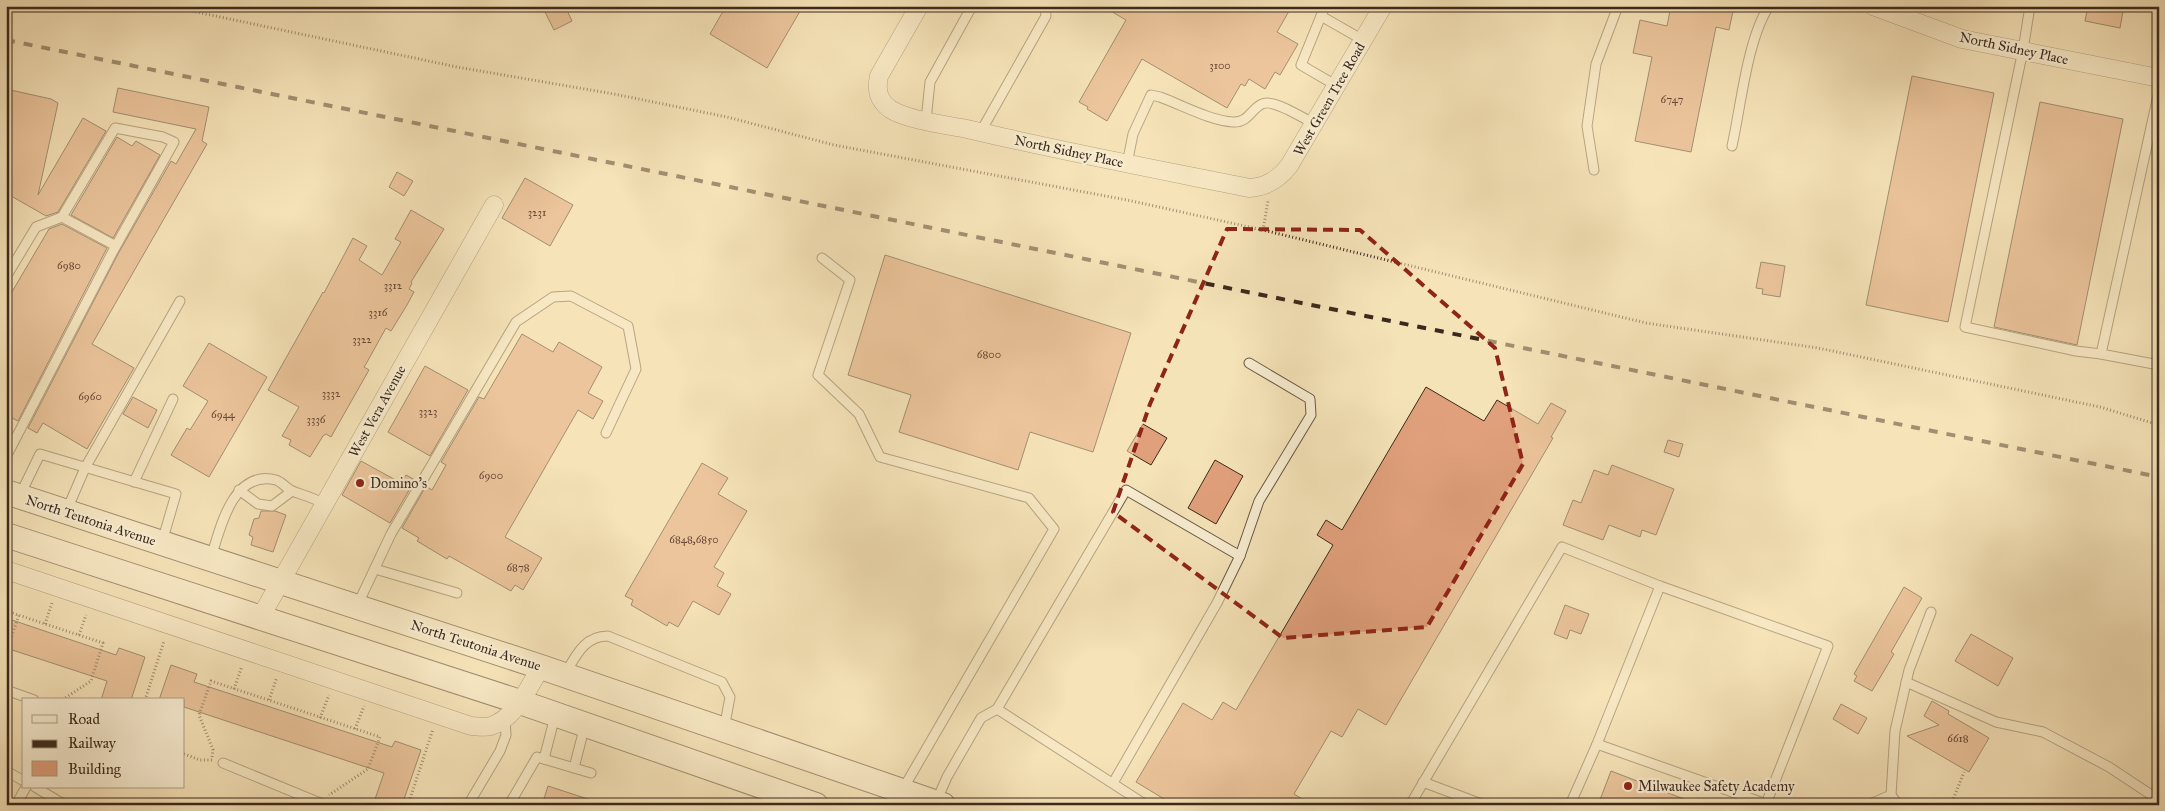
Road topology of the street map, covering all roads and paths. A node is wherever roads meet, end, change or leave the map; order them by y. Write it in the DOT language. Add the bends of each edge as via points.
graph roads {
  1 [pos="168,6"];
  2 [pos="919,6"];
  3 [pos="972,6"];
  4 [pos="1045,6"];
  5 [pos="1325,6"];
  6 [pos="1383,6"];
  7 [pos="1618,6"];
  8 [pos="1769,6"];
  9 [pos="1874,6"];
  10 [pos="2030,6"];
  11 [pos="1321,16"];
  12 [pos="1363,40"];
  13 [pos="2023,50"];
  14 [pos="2159,78"];
  15 [pos="1337,86"];
  16 [pos="2159,91"];
  17 [pos="926,120"];
  18 [pos="1315,124"];
  19 [pos="980,132"];
  20 [pos="1732,146"];
  21 [pos="1127,164"];
  22 [pos="1594,170"];
  23 [pos="1267,185"];
  24 [pos="494,205"];
  25 [pos="62,217"];
  26 [pos="1262,230"];
  27 [pos="116,246"];
  28 [pos="822,258"];
  29 [pos="6,277"];
  30 [pos="180,301"];
  31 [pos="2101,354"];
  32 [pos="1249,364"];
  33 [pos="2159,365"];
  34 [pos="173,399"];
  35 [pos="2159,425"];
  36 [pos="606,434"];
  37 [pos="6,457"];
  38 [pos="85,468"];
  39 [pos="134,482"];
  40 [pos="239,490"];
  41 [pos="292,490"];
  42 [pos="13,494"];
  43 [pos="325,504"];
  44 [pos="66,512"];
  45 [pos="6,535"];
  46 [pos="162,543"];
  47 [pos="1240,556"];
  48 [pos="211,558"];
  49 [pos="375,569"];
  50 [pos="6,570"];
  51 [pos="281,581"];
  52 [pos="1660,586"];
  53 [pos="458,593"];
  54 [pos="53,601"];
  55 [pos="357,606"];
  56 [pos="6,611"];
  57 [pos="87,612"];
  58 [pos="1931,612"];
  59 [pos="19,615"];
  60 [pos="260,618"];
  61 [pos="45,624"];
  62 [pos="79,635"];
  63 [pos="165,638"];
  64 [pos="6,653"];
  65 [pos="242,664"];
  66 [pos="541,667"];
  67 [pos="565,675"];
  68 [pos="277,676"];
  69 [pos="1906,682"];
  70 [pos="234,689"];
  71 [pos="6,690"];
  72 [pos="330,694"];
  73 [pos="28,698"];
  74 [pos="65,698"];
  75 [pos="146,698"];
  76 [pos="269,700"];
  77 [pos="364,705"];
  78 [pos="997,709"];
  79 [pos="512,710"];
  80 [pos="556,714"];
  81 [pos="320,718"];
  82 [pos="585,724"];
  83 [pos="434,728"];
  84 [pos="355,729"];
  85 [pos="724,730"];
  86 [pos="1597,744"];
  87 [pos="185,754"];
  88 [pos="544,759"];
  89 [pos="212,760"];
  90 [pos="223,763"];
  91 [pos="574,768"];
  92 [pos="6,771"];
  93 [pos="1964,772"];
  94 [pos="591,773"];
  95 [pos="22,780"];
  96 [pos="1423,782"];
  97 [pos="1112,783"];
  98 [pos="25,788"];
  99 [pos="37,788"];
  100 [pos="1891,795"];
  101 [pos="906,796"];
  102 [pos="2159,800"];
  103 [pos="322,804"];
  104 [pos="940,804"];
  105 [pos="1768,804"];
  106 [pos="16,805"];
  107 [pos="65,805"];
  108 [pos="408,805"];
  109 [pos="468,805"];
  110 [pos="509,805"];
  111 [pos="816,805"];
  112 [pos="1143,805"];
  113 [pos="1410,805"];
  114 [pos="1484,805"];
  115 [pos="1570,805"];
  116 [pos="1868,805"];
  117 [pos="1898,805"];
  118 [pos="1951,805"];
  1 -- 26 [label="path" via="458,67 727,117 834,145 1127,200"];
  2 -- 17 [label="street, North Sidney Place" via="877,84 878,96 897,113"];
  3 -- 17 [label="lane" via="930,82"];
  4 -- 19 [label="lane" via="1046,16"];
  5 -- 11 [label="lane"];
  6 -- 12 [label="street, West Green Tree Road"];
  7 -- 22 [label="lane" via="1596,64 1588,126"];
  8 -- 20 [label="lane" via="1753,43"];
  9 -- 13 [label="street, North Sidney Place" via="1962,39"];
  10 -- 13 [label="lane"];
  11 -- 12 [label="lane"];
  11 -- 15 [label="lane" via="1301,65"];
  12 -- 15 [label="street, West Green Tree Road"];
  13 -- 14 [label="street, North Sidney Place"];
  13 -- 31 [label="lane" via="1965,327"];
  15 -- 18 [label="street, West Green Tree Road"];
  16 -- 31 [label="lane"];
  17 -- 19 [label="street, North Sidney Place"];
  18 -- 21 [label="lane" via="1268,103 1262,104 1246,119 1236,122 1151,95 1133,134"];
  18 -- 23 [label="street, West Green Tree Road" via="1282,174"];
  19 -- 21 [label="street, North Sidney Place"];
  21 -- 23 [label="street, North Sidney Place" via="1249,188"];
  23 -- 26 [label="path" via="1268,202"];
  24 -- 43 [label="street, West Vera Avenue"];
  25 -- 27 [label="lane"];
  25 -- 27 [label="lane" via="115,128 163,136 174,142"];
  25 -- 29 [label="lane" via="36,227"];
  26 -- 35 [label="path" via="1646,323 1827,350 2100,407"];
  27 -- 37 [label="lane"];
  28 -- 101 [label="lane" via="850,280 818,375 859,414 880,458 1029,498 1054,529"];
  30 -- 38 [label="lane"];
  31 -- 33 [label="lane"];
  32 -- 47 [label="lane" via="1310,400 1311,414 1259,502"];
  34 -- 39 [label="lane"];
  36 -- 49 [label="lane" via="636,369 628,326 572,296 553,297 516,322 391,534"];
  38 -- 39 [label="lane"];
  38 -- 42 [label="lane" via="40,454"];
  38 -- 44 [label="lane"];
  39 -- 46 [label="lane" via="176,494"];
  40 -- 41 [label="lane" via="254,479 276,480"];
  40 -- 41 [label="lane" via="258,504 272,506"];
  40 -- 48 [label="lane" via="227,512"];
  41 -- 43 [label="lane"];
  42 -- 44 [label="main road, North Teutonia Avenue"];
  43 -- 51 [label="street, West Vera Avenue"];
  44 -- 46 [label="main road, North Teutonia Avenue"];
  45 -- 60 [label="main road"];
  46 -- 48 [label="main road, North Teutonia Avenue"];
  47 -- 78 [label="lane" via="1126,490"];
  47 -- 97 [label="lane" via="1218,603"];
  48 -- 51 [label="main road, North Teutonia Avenue"];
  49 -- 53 [label="lane"];
  49 -- 55 [label="lane"];
  50 -- 79 [label="street" via="471,726 489,727"];
  51 -- 55 [label="main road, North Teutonia Avenue"];
  51 -- 60 [label="street, West Vera Avenue"];
  52 -- 86 [label="lane"];
  52 -- 96 [label="lane" via="1562,548"];
  52 -- 105 [label="lane" via="1828,646"];
  54 -- 61 [label="path"];
  55 -- 66 [label="main road, North Teutonia Avenue"];
  56 -- 59 [label="path"];
  57 -- 62 [label="path"];
  58 -- 69 [label="lane"];
  59 -- 61 [label="path"];
  59 -- 64 [label="path"];
  60 -- 79 [label="main road"];
  61 -- 62 [label="path"];
  62 -- 74 [label="path" via="103,643 91,680"];
  63 -- 75 [label="path"];
  65 -- 70 [label="path"];
  66 -- 67 [label="main road, North Teutonia Avenue"];
  66 -- 79 [label="street"];
  67 -- 85 [label="main road, North Teutonia Avenue"];
  67 -- 85 [label="lane" via="582,646 599,636 608,636 722,682 730,697"];
  68 -- 76 [label="path"];
  69 -- 100 [label="lane" via="1895,731"];
  69 -- 102 [label="lane" via="1996,722 2043,732 2108,767"];
  70 -- 76 [label="path"];
  70 -- 89 [label="path" via="210,681 199,715 212,750"];
  71 -- 73 [label="lane"];
  72 -- 81 [label="path"];
  76 -- 81 [label="path"];
  77 -- 84 [label="path"];
  78 -- 97 [label="lane"];
  78 -- 104 [label="lane" via="980,718 947,777"];
  79 -- 80 [label="main road"];
  79 -- 109 [label="lane" via="500,751"];
  80 -- 82 [label="main road"];
  80 -- 88 [label="lane"];
  81 -- 84 [label="path"];
  82 -- 91 [label="lane"];
  82 -- 111 [label="main road" via="770,793"];
  83 -- 108 [label="path"];
  84 -- 103 [label="path" via="380,737 368,769"];
  85 -- 101 [label="main road, North Teutonia Avenue"];
  86 -- 105 [label="lane"];
  86 -- 115 [label="lane"];
  87 -- 89 [label="path"];
  88 -- 91 [label="lane"];
  88 -- 110 [label="lane" via="537,757"];
  89 -- 90 [label="path"];
  90 -- 103 [label="lane"];
  91 -- 94 [label="lane"];
  92 -- 95 [label="lane"];
  93 -- 118 [label="path"];
  96 -- 113 [label="lane"];
  96 -- 114 [label="lane"];
  97 -- 112 [label="lane"];
  98 -- 106 [label="lane"];
  99 -- 107 [label="lane"];
  100 -- 116 [label="lane"];
  100 -- 117 [label="lane"];
  101 -- 104 [label="main road, North Teutonia Avenue"];
}
